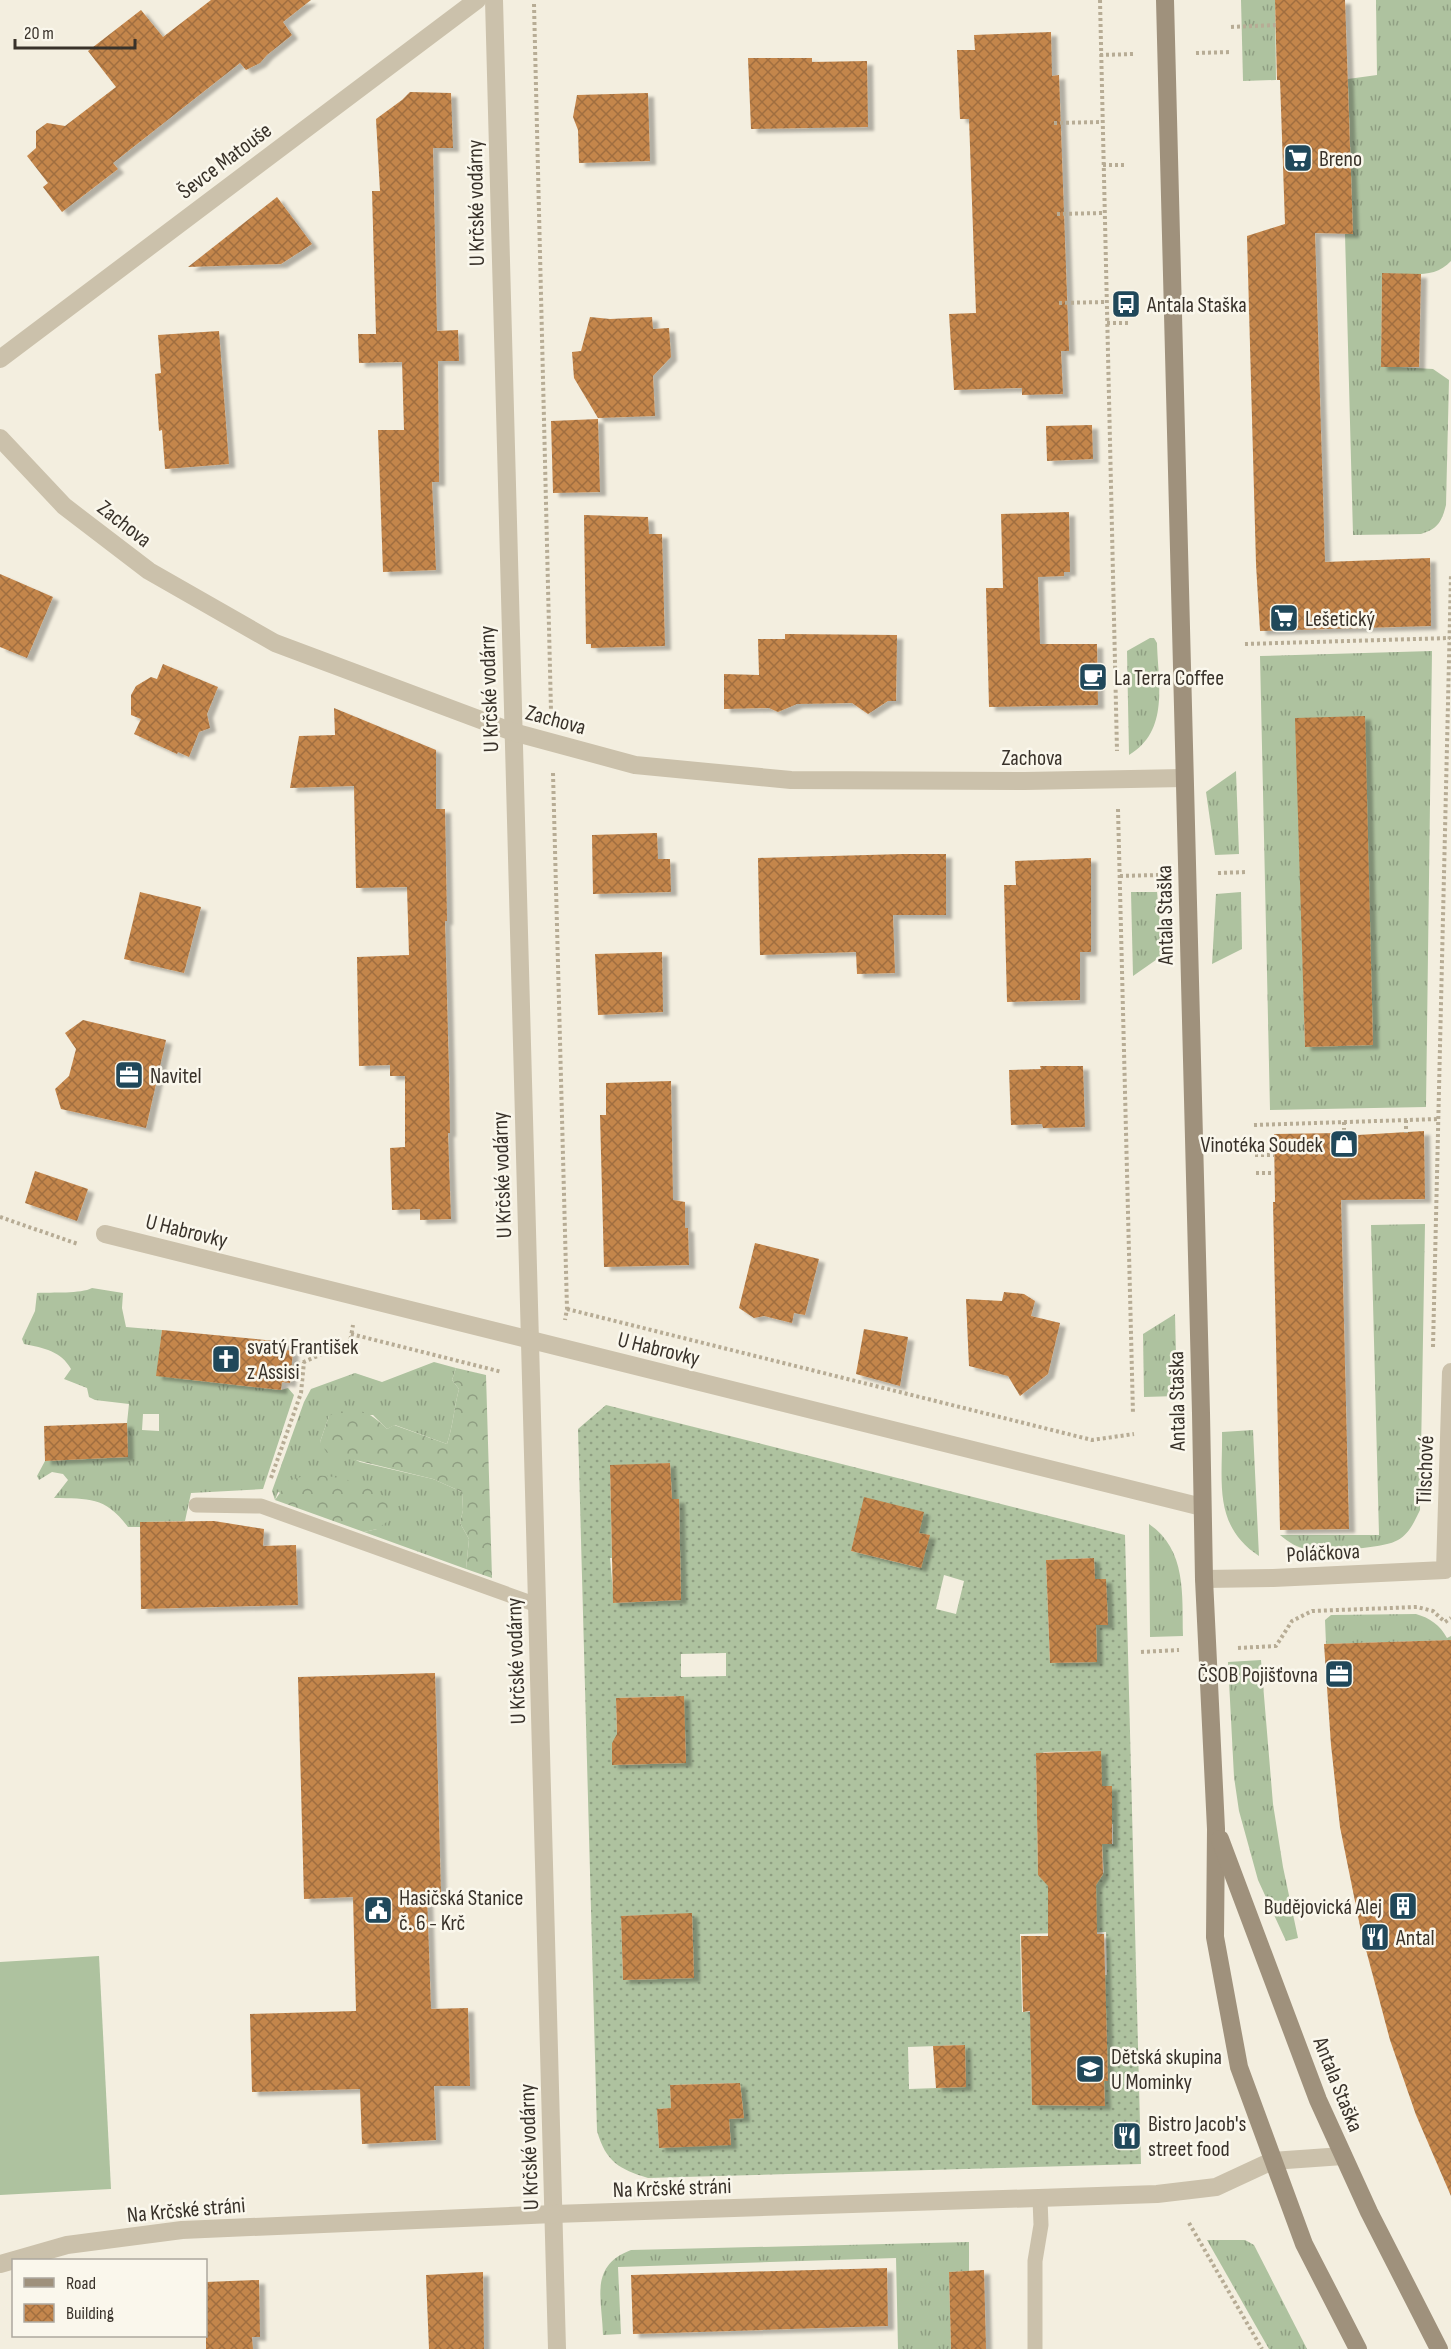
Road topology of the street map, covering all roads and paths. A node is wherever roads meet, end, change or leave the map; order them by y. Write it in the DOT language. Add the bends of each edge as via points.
graph roads {
  1 [pos="477,0"];
  2 [pos="494,0"];
  3 [pos="1100,0"];
  4 [pos="1165,0"];
  5 [pos="534,4"];
  6 [pos="1276,25"];
  7 [pos="1231,27"];
  8 [pos="1232,52"];
  9 [pos="1195,53"];
  10 [pos="1134,54"];
  11 [pos="1100,55"];
  12 [pos="1102,122"];
  13 [pos="1053,123"];
  14 [pos="1103,165"];
  15 [pos="1126,165"];
  16 [pos="1103,213"];
  17 [pos="1057,214"];
  18 [pos="1106,302"];
  19 [pos="1059,303"];
  20 [pos="1128,322"];
  21 [pos="1107,323"];
  22 [pos="0,359"];
  23 [pos="0,438"];
  24 [pos="1451,574"];
  25 [pos="1449,638"];
  26 [pos="1245,644"];
  27 [pos="1450,652"];
  28 [pos="552,718"];
  29 [pos="513,732"];
  30 [pos="1118,758"];
  31 [pos="553,766"];
  32 [pos="1184,778"];
  33 [pos="1118,804"];
  34 [pos="1247,872"];
  35 [pos="1218,873"];
  36 [pos="1158,874"];
  37 [pos="1120,876"];
  38 [pos="1439,1119"];
  39 [pos="1406,1120"];
  40 [pos="1344,1122"];
  41 [pos="1254,1125"];
  42 [pos="1406,1133"];
  43 [pos="1344,1134"];
  44 [pos="1255,1155"];
  45 [pos="1274,1155"];
  46 [pos="1256,1173"];
  47 [pos="1274,1173"];
  48 [pos="0,1217"];
  49 [pos="105,1234"];
  50 [pos="358,1298"];
  51 [pos="567,1309"];
  52 [pos="564,1327"];
  53 [pos="351,1334"];
  54 [pos="530,1341"];
  55 [pos="1433,1358"];
  56 [pos="304,1362"];
  57 [pos="292,1367"];
  58 [pos="1451,1372"];
  59 [pos="531,1380"];
  60 [pos="1133,1414"];
  61 [pos="1134,1434"];
  62 [pos="196,1505"];
  63 [pos="261,1506"];
  64 [pos="1202,1507"];
  65 [pos="1445,1570"];
  66 [pos="1204,1579"];
  67 [pos="537,1605"];
  68 [pos="1451,1618"];
  69 [pos="1228,1648"];
  70 [pos="1185,1650"];
  71 [pos="1141,1652"];
  72 [pos="1216,1829"];
  73 [pos="1343,2156"];
  74 [pos="1272,2161"];
  75 [pos="1040,2199"];
  76 [pos="554,2214"];
  77 [pos="1189,2223"];
  78 [pos="18,2259"];
  79 [pos="557,2349"];
  80 [pos="1035,2349"];
  81 [pos="1262,2349"];
  82 [pos="1358,2349"];
  83 [pos="1439,2349"];
  1 -- 22 [label="street, Ševce Matouše"];
  2 -- 29 [label="street, U Krčské vodárny"];
  3 -- 11 [label="path"];
  4 -- 32 [label="street, Antala Staška"];
  5 -- 28 [label="path"];
  6 -- 7 [label="path"];
  8 -- 9 [label="path"];
  10 -- 11 [label="path"];
  11 -- 12 [label="path"];
  12 -- 13 [label="path"];
  12 -- 14 [label="path"];
  14 -- 15 [label="path"];
  14 -- 16 [label="path"];
  16 -- 17 [label="path"];
  16 -- 18 [label="path"];
  18 -- 19 [label="path"];
  18 -- 21 [label="path"];
  20 -- 21 [label="path"];
  21 -- 30 [label="path"];
  23 -- 29 [label="street, Zachova" via="64,506 149,571 275,643"];
  24 -- 25 [label="path"];
  25 -- 26 [label="path"];
  25 -- 27 [label="path"];
  27 -- 38 [label="path"];
  29 -- 32 [label="street, Zachova" via="635,765 791,780"];
  29 -- 54 [label="street, U Krčské vodárny"];
  31 -- 51 [label="path"];
  32 -- 64 [label="street, Antala Staška"];
  33 -- 37 [label="path"];
  34 -- 35 [label="path"];
  36 -- 37 [label="path"];
  37 -- 60 [label="path"];
  38 -- 39 [label="path"];
  38 -- 55 [label="path"];
  39 -- 40 [label="path"];
  39 -- 42 [label="path"];
  40 -- 41 [label="path"];
  40 -- 43 [label="path"];
  44 -- 45 [label="path"];
  46 -- 47 [label="path"];
  48 -- 49 [label="path" via="76,1245"];
  49 -- 50 [label="street, U Habrovky"];
  50 -- 53 [label="path"];
  50 -- 54 [label="street, U Habrovky"];
  51 -- 52 [label="path"];
  51 -- 61 [label="path" via="1092,1440"];
  53 -- 56 [label="path" via="350,1342"];
  53 -- 59 [label="path"];
  54 -- 59 [label="street, U Krčské vodárny"];
  54 -- 64 [label="street, U Habrovky"];
  56 -- 57 [label="path"];
  56 -- 63 [label="path" via="301,1393"];
  58 -- 65 [label="street, Tilschové"];
  59 -- 67 [label="street, U Krčské vodárny"];
  62 -- 63 [label="lane"];
  63 -- 67 [label="lane"];
  64 -- 66 [label="street, Antala Staška"];
  65 -- 66 [label="street, Poláčkova"];
  66 -- 72 [label="street, Antala Staška"];
  67 -- 76 [label="street, U Krčské vodárny"];
  68 -- 69 [label="path" via="1445,1622 1433,1611 1417,1607 1312,1611 1292,1621 1276,1647"];
  70 -- 71 [label="path"];
  72 -- 73 [label="street, Antala Staška"];
  72 -- 74 [label="street, Antala Staška" via="1215,1937 1239,2067"];
  73 -- 74 [label="street, Na Krčské stráni"];
  73 -- 83 [label="street, Antala Staška"];
  74 -- 75 [label="street, Na Krčské stráni" via="1216,2187"];
  74 -- 82 [label="street, Antala Staška" via="1304,2244"];
  75 -- 76 [label="street, Na Krčské stráni"];
  75 -- 80 [label="lane"];
  76 -- 78 [label="street, Na Krčské stráni" via="182,2230 67,2245"];
  76 -- 79 [label="street, U Krčské vodárny"];
  77 -- 81 [label="path"];
}
